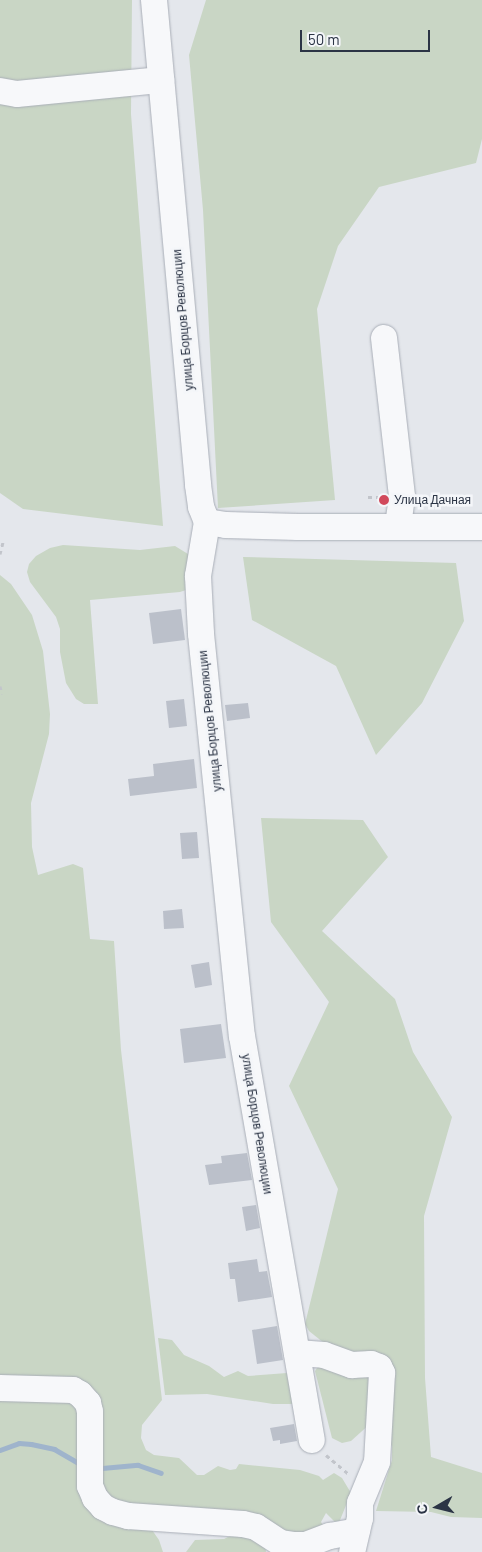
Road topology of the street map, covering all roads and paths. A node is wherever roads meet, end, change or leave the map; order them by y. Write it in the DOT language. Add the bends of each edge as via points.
graph roads {
  1 [pos="154,0"];
  2 [pos="161,80"];
  3 [pos="0,91"];
  4 [pos="384,338"];
  5 [pos="207,522"];
  6 [pos="398,527"];
  7 [pos="482,527"];
  8 [pos="2,542"];
  9 [pos="0,554"];
  10 [pos="0,686"];
  11 [pos="2,694"];
  12 [pos="297,1353"];
  13 [pos="0,1388"];
  14 [pos="312,1440"];
  15 [pos="360,1504"];
  16 [pos="355,1541"];
  1 -- 2 [label="street, улица Борцов Революции"];
  2 -- 3 [label="street" via="16,94"];
  2 -- 5 [label="street, улица Борцов Революции" via="198,485"];
  4 -- 6 [label="street" via="402,497"];
  5 -- 6 [label="street" via="226,525"];
  5 -- 12 [label="street, улица Борцов Революции" via="198,576 201,634 242,1036"];
  6 -- 7 [label="street"];
  8 -- 9 [label="path"];
  10 -- 11 [label="path"];
  12 -- 14 [label="street, улица Борцов Революции"];
  12 -- 15 [label="street" via="324,1355 352,1364 371,1364 382,1373 378,1462"];
  13 -- 16 [label="street" via="73,1390 88,1403 90,1486 103,1508 128,1516 256,1527 282,1543 293,1545 306,1545 330,1536"];
  14 -- 15 [label="path" via="348,1472"];
  15 -- 16 [label="street"];
}
